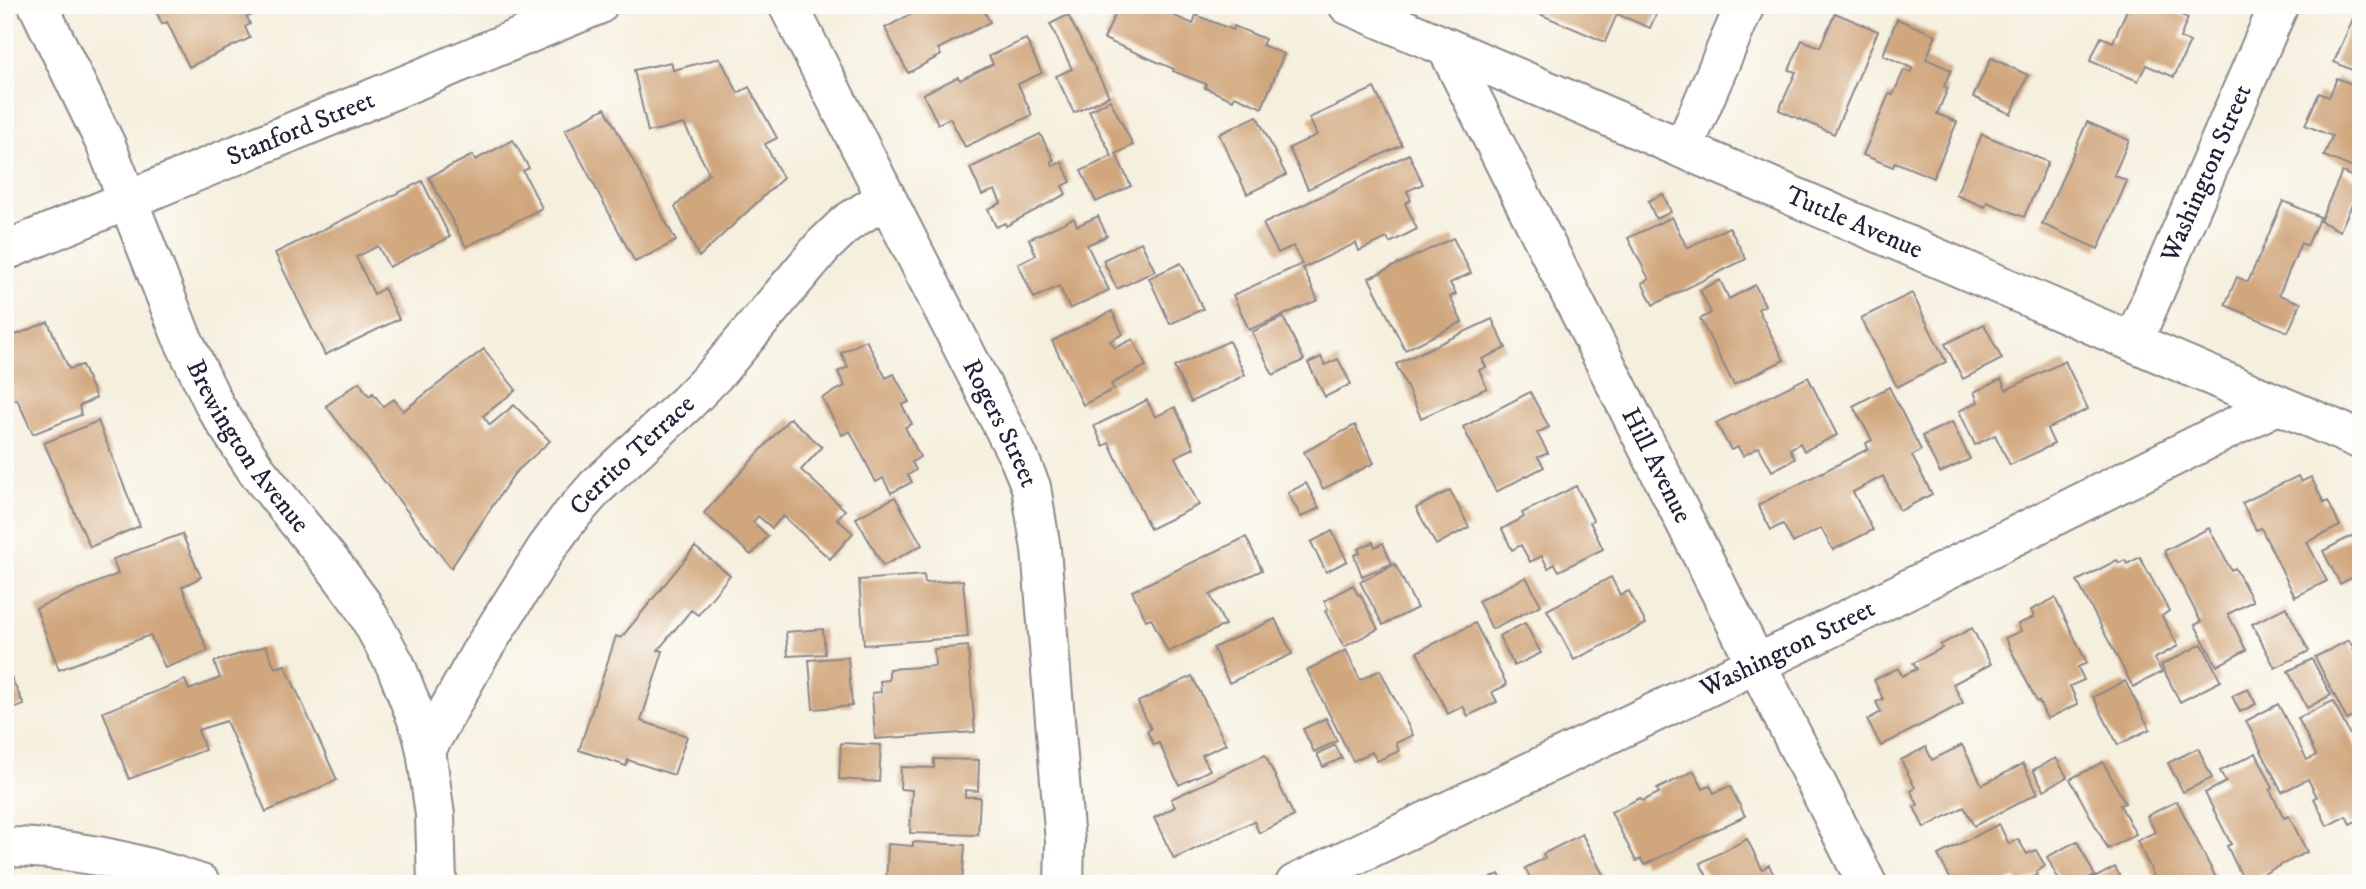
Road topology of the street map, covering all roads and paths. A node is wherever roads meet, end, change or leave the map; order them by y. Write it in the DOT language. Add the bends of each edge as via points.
graph roads {
  1 [pos="38,5"];
  2 [pos="598,5"];
  3 [pos="788,5"];
  4 [pos="1348,5"];
  5 [pos="1745,5"];
  6 [pos="2279,5"];
  7 [pos="1447,48"];
  8 [pos="1683,149"];
  9 [pos="886,198"];
  10 [pos="128,200"];
  11 [pos="5,251"];
  12 [pos="2133,342"];
  13 [pos="2277,405"];
  14 [pos="2361,440"];
  15 [pos="1755,664"];
  16 [pos="426,751"];
  17 [pos="5,847"];
  18 [pos="201,884"];
  19 [pos="437,884"];
  20 [pos="1064,884"];
  21 [pos="1295,884"];
  22 [pos="1867,884"];
  1 -- 10 [label="street, Brewington Avenue"];
  2 -- 10 [label="street, Stanford Street"];
  3 -- 9 [label="street, Rogers Street"];
  4 -- 7 [label="street, Tuttle Avenue"];
  5 -- 8 [label="street"];
  6 -- 12 [label="street, Washington Street"];
  7 -- 8 [label="street, Tuttle Avenue"];
  7 -- 15 [label="street, Hill Avenue"];
  8 -- 12 [label="street, Tuttle Avenue"];
  9 -- 16 [label="street, Cerrito Terrace" via="847,223 823,246 719,370 568,519 479,655"];
  9 -- 20 [label="street, Rogers Street" via="1031,487 1041,549 1065,842"];
  10 -- 11 [label="street, Stanford Street"];
  10 -- 16 [label="street, Brewington Avenue" via="181,335 216,408 257,471 362,604 401,677"];
  12 -- 13 [label="street, Tuttle Avenue"];
  13 -- 14 [label="street, Tuttle Avenue"];
  13 -- 15 [label="street, Washington Street"];
  15 -- 21 [label="street, Washington Street"];
  15 -- 22 [label="street, Hill Avenue"];
  16 -- 19 [label="street, Brewington Avenue" via="435,815"];
  17 -- 18 [label="street" via="95,855"];
}
